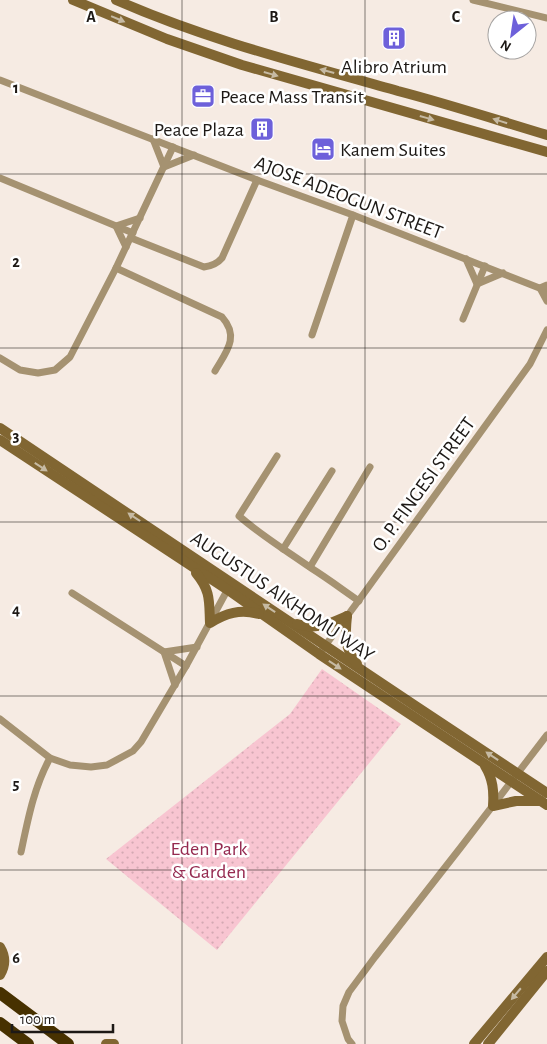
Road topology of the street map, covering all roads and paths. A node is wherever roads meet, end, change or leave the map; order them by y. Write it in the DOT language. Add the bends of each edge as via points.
graph roads {
  1 [pos="73,0"];
  2 [pos="116,0"];
  3 [pos="473,0"];
  4 [pos="547,18"];
  5 [pos="0,80"];
  6 [pos="547,135"];
  7 [pos="153,140"];
  8 [pos="173,147"];
  9 [pos="547,152"];
  10 [pos="194,155"];
  11 [pos="164,167"];
  12 [pos="0,178"];
  13 [pos="257,180"];
  14 [pos="354,215"];
  15 [pos="140,218"];
  16 [pos="116,226"];
  17 [pos="132,235"];
  18 [pos="126,247"];
  19 [pos="466,259"];
  20 [pos="485,266"];
  21 [pos="116,268"];
  22 [pos="503,273"];
  23 [pos="477,284"];
  24 [pos="545,288"];
  25 [pos="547,301"];
  26 [pos="463,318"];
  27 [pos="547,330"];
  28 [pos="312,335"];
  29 [pos="0,358"];
  30 [pos="215,371"];
  31 [pos="0,428"];
  32 [pos="0,440"];
  33 [pos="277,456"];
  34 [pos="370,467"];
  35 [pos="332,471"];
  36 [pos="283,549"];
  37 [pos="188,564"];
  38 [pos="310,567"];
  39 [pos="230,586"];
  40 [pos="72,593"];
  41 [pos="359,601"];
  42 [pos="262,614"];
  43 [pos="346,616"];
  44 [pos="290,622"];
  45 [pos="210,623"];
  46 [pos="197,646"];
  47 [pos="322,650"];
  48 [pos="164,652"];
  49 [pos="186,666"];
  50 [pos="361,670"];
  51 [pos="175,685"];
  52 [pos="0,719"];
  53 [pos="547,735"];
  54 [pos="50,758"];
  55 [pos="484,764"];
  56 [pos="515,778"];
  57 [pos="545,800"];
  58 [pos="493,806"];
  59 [pos="21,852"];
  60 [pos="0,947"];
  61 [pos="547,957"];
  62 [pos="547,971"];
  63 [pos="0,975"];
  64 [pos="0,993"];
  65 [pos="0,1023"];
  66 [pos="28,1044"];
  67 [pos="68,1044"];
  68 [pos="106,1044"];
  69 [pos="114,1044"];
  70 [pos="352,1044"];
  71 [pos="474,1044"];
  72 [pos="488,1044"];
  1 -- 9 [label="street, one-way" via="167,39 242,65"];
  6 -- 2 [label="street, one-way" via="254,50 183,27"];
  3 -- 4 [label="street"];
  5 -- 7 [label="street, AJOSE ADEOGUN STREET"];
  7 -- 8 [label="street, AJOSE ADEOGUN STREET"];
  7 -- 11 [label="street"];
  8 -- 10 [label="street, AJOSE ADEOGUN STREET"];
  8 -- 11 [label="street"];
  10 -- 11 [label="street"];
  10 -- 13 [label="street, AJOSE ADEOGUN STREET"];
  11 -- 15 [label="street"];
  12 -- 16 [label="street"];
  13 -- 14 [label="street, AJOSE ADEOGUN STREET"];
  13 -- 17 [label="street" via="217,264 204,267"];
  14 -- 19 [label="street, AJOSE ADEOGUN STREET"];
  14 -- 28 [label="street"];
  15 -- 16 [label="street"];
  15 -- 17 [label="street"];
  16 -- 17 [label="street"];
  16 -- 18 [label="street"];
  17 -- 18 [label="street"];
  18 -- 21 [label="street"];
  19 -- 20 [label="street, AJOSE ADEOGUN STREET"];
  19 -- 23 [label="street"];
  20 -- 22 [label="street, AJOSE ADEOGUN STREET"];
  20 -- 23 [label="street"];
  21 -- 29 [label="street" via="70,356 56,370 38,373 20,370"];
  21 -- 30 [label="street" via="222,317 229,328 231,340"];
  22 -- 23 [label="street"];
  22 -- 24 [label="street, AJOSE ADEOGUN STREET"];
  23 -- 26 [label="street"];
  24 -- 25 [label="street"];
  27 -- 41 [label="street, O. P. FINGESI STREET" via="530,364"];
  39 -- 31 [label="street, AUGUSTUS AIKHOMU WAY, one-way"];
  32 -- 37 [label="street, AUGUSTUS AIKHOMU WAY, one-way"];
  33 -- 36 [label="street" via="239,516"];
  34 -- 38 [label="street"];
  35 -- 36 [label="street"];
  36 -- 38 [label="street"];
  37 -- 39 [label="street, AUGUSTUS AIKHOMU WAY"];
  37 -- 45 [label="street" via="206,587"];
  38 -- 41 [label="street"];
  39 -- 42 [label="street, AUGUSTUS AIKHOMU WAY"];
  44 -- 39 [label="street, AUGUSTUS AIKHOMU WAY, one-way"];
  39 -- 45 [label="street"];
  40 -- 48 [label="street"];
  41 -- 43 [label="street, O. P. FINGESI STREET"];
  42 -- 45 [label="street" via="235,612"];
  42 -- 47 [label="street, AUGUSTUS AIKHOMU WAY"];
  43 -- 44 [label="street" via="314,627"];
  43 -- 47 [label="street, O. P. FINGESI STREET"];
  43 -- 50 [label="street" via="346,645"];
  44 -- 47 [label="street, AUGUSTUS AIKHOMU WAY"];
  45 -- 46 [label="street"];
  46 -- 48 [label="street"];
  46 -- 49 [label="street"];
  47 -- 50 [label="street, AUGUSTUS AIKHOMU WAY"];
  47 -- 55 [label="street, AUGUSTUS AIKHOMU WAY, one-way"];
  48 -- 49 [label="street"];
  48 -- 51 [label="street"];
  49 -- 51 [label="street"];
  56 -- 50 [label="street, AUGUSTUS AIKHOMU WAY, one-way"];
  51 -- 54 [label="street" via="141,742 123,757 107,765 91,767 70,765"];
  52 -- 54 [label="street"];
  53 -- 56 [label="street"];
  54 -- 59 [label="street" via="37,786"];
  55 -- 56 [label="street, AUGUSTUS AIKHOMU WAY"];
  55 -- 58 [label="street" via="491,778"];
  56 -- 57 [label="street, AUGUSTUS AIKHOMU WAY"];
  56 -- 58 [label="street"];
  57 -- 58 [label="street"];
  58 -- 70 [label="street" via="349,992 343,1006 342,1021"];
  60 -- 63 [label="street" via="5,962"];
  61 -- 71 [label="street, one-way"];
  62 -- 72 [label="street"];
  64 -- 67 [label="highway"];
  65 -- 66 [label="highway"];
  68 -- 69 [label="street"];
}
